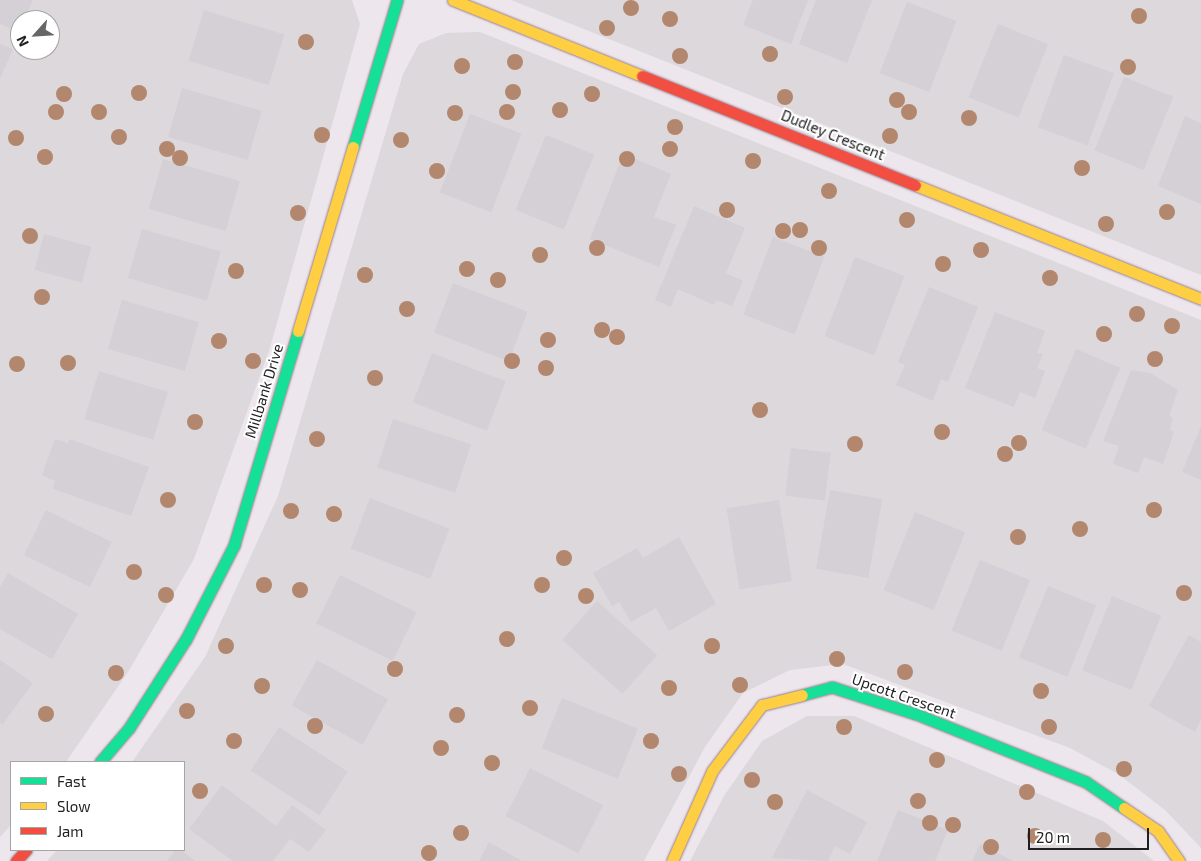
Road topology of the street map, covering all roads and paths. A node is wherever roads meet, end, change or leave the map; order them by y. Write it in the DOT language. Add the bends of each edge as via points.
graph roads {
  1 [pos="397,0"];
  2 [pos="453,0"];
  3 [pos="1201,299"];
  4 [pos="101,761"];
  5 [pos="25,851"];
  6 [pos="16,861"];
  7 [pos="672,861"];
  8 [pos="1179,861"];
  1 -- 4 [label="street, Millbank Drive" via="234,545 186,639 129,728"];
  2 -- 3 [label="street, Dudley Crescent"];
  5 -- 6 [label="street"];
  7 -- 8 [label="street, Upcott Crescent" via="712,771 762,705 832,687 916,714 1086,782 1158,831"];
}
